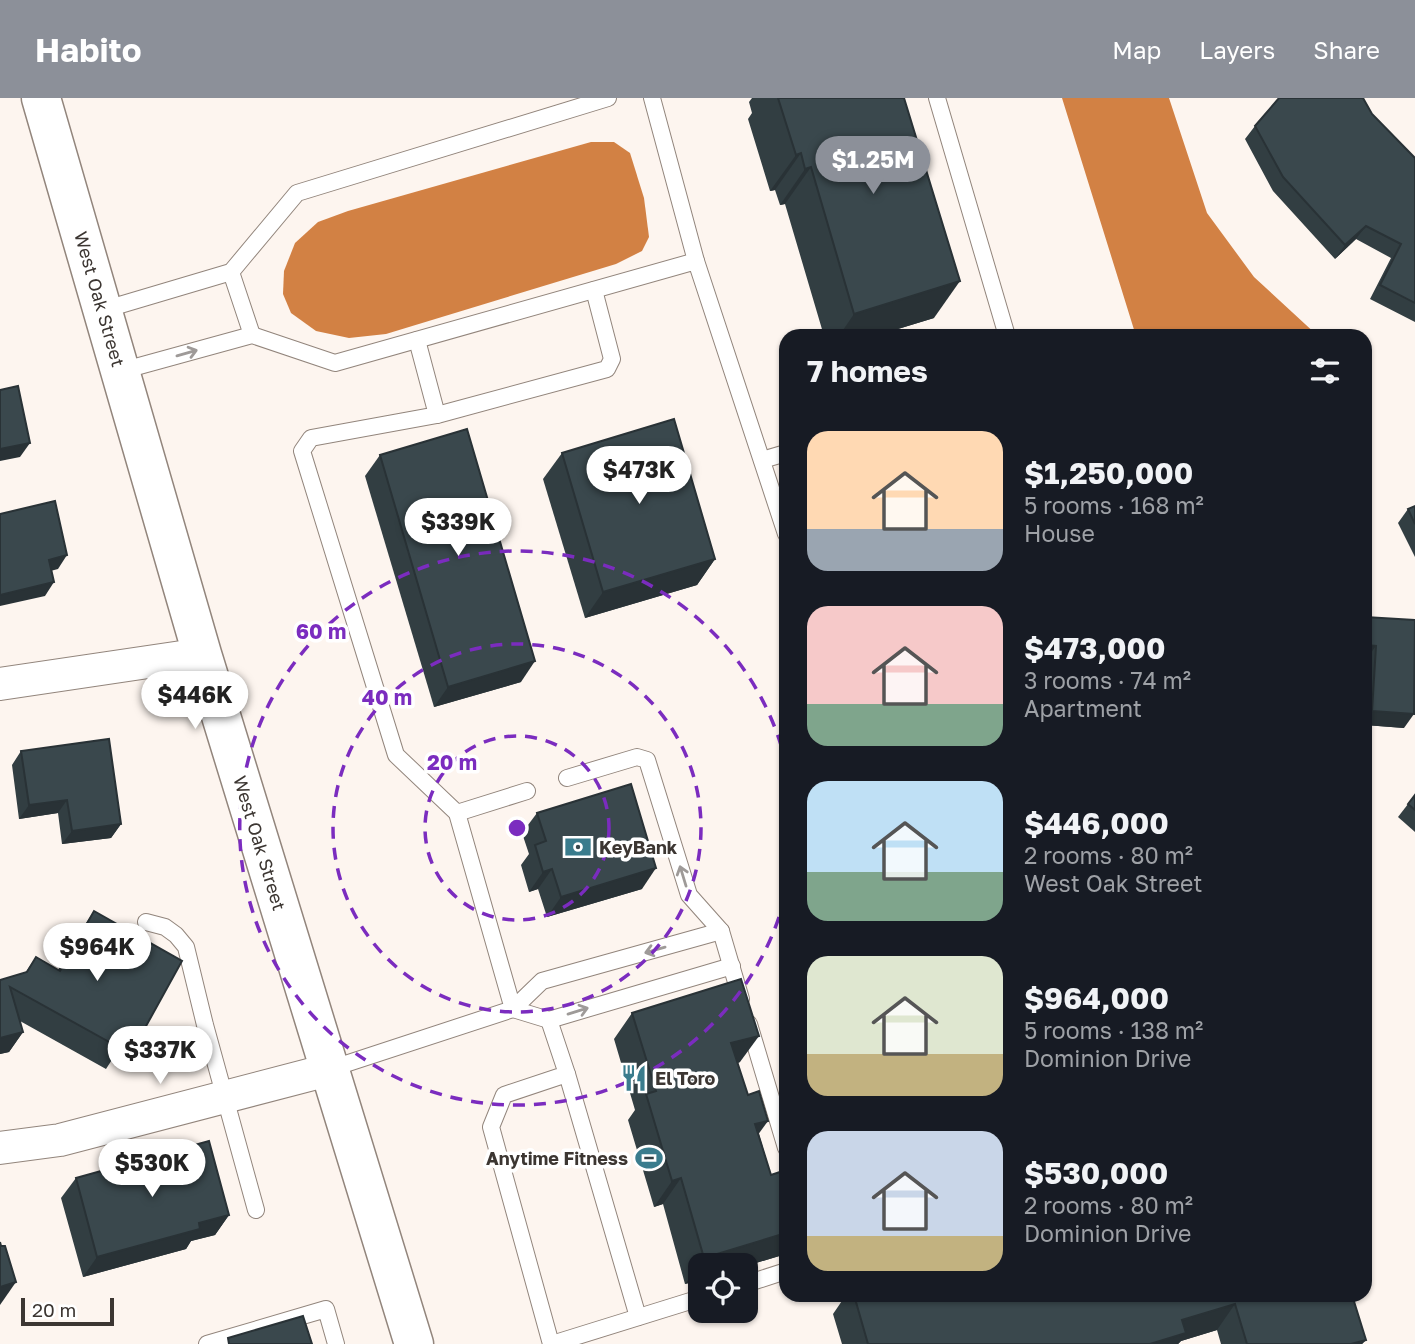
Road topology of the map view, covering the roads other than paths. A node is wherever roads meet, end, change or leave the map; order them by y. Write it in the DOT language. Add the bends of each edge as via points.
graph roads {
  1 [pos="41,98"];
  2 [pos="608,98"];
  3 [pos="652,98"];
  4 [pos="937,98"];
  5 [pos="696,261"];
  6 [pos="231,272"];
  7 [pos="594,290"];
  8 [pos="103,310"];
  9 [pos="1005,329"];
  10 [pos="252,335"];
  11 [pos="417,340"];
  12 [pos="121,372"];
  13 [pos="437,415"];
  14 [pos="779,455"];
  15 [pos="762,460"];
  16 [pos="779,512"];
  17 [pos="202,654"];
  18 [pos="0,684"];
  19 [pos="567,778"];
  20 [pos="527,791"];
  21 [pos="457,813"];
  22 [pos="146,922"];
  23 [pos="720,931"];
  24 [pos="732,966"];
  25 [pos="513,1009"];
  26 [pos="550,1020"];
  27 [pos="328,1070"];
  28 [pos="567,1074"];
  29 [pos="224,1097"];
  30 [pos="779,1124"];
  31 [pos="0,1148"];
  32 [pos="256,1210"];
  33 [pos="779,1273"];
  34 [pos="758,1280"];
  35 [pos="688,1302"];
  36 [pos="638,1317"];
  37 [pos="207,1344"];
  38 [pos="336,1344"];
  39 [pos="414,1344"];
  40 [pos="552,1344"];
  1 -- 8 [label="main road, West Oak Street"];
  2 -- 6 [label="lane" via="297,193"];
  3 -- 5 [label="lane"];
  4 -- 9 [label="lane"];
  5 -- 7 [label="lane"];
  5 -- 15 [label="lane"];
  6 -- 8 [label="lane"];
  6 -- 10 [label="lane"];
  7 -- 11 [label="lane"];
  7 -- 13 [label="lane" via="612,359 607,369"];
  8 -- 12 [label="main road, West Oak Street"];
  10 -- 11 [label="lane" via="335,363"];
  12 -- 10 [label="lane, one-way"];
  11 -- 13 [label="lane"];
  12 -- 17 [label="main road, West Oak Street"];
  13 -- 21 [label="lane" via="311,438 302,451 396,755"];
  14 -- 15 [label="lane"];
  15 -- 16 [label="lane"];
  17 -- 18 [label="street"];
  17 -- 27 [label="main road, West Oak Street"];
  23 -- 19 [label="lane, one-way" via="690,895 647,760 636,757"];
  20 -- 21 [label="lane"];
  21 -- 25 [label="lane"];
  22 -- 29 [label="lane" via="165,927 186,947"];
  23 -- 24 [label="lane"];
  23 -- 25 [label="lane, one-way" via="542,981"];
  26 -- 24 [label="lane, one-way"];
  24 -- 30 [label="lane"];
  25 -- 26 [label="lane"];
  25 -- 27 [label="lane"];
  26 -- 28 [label="lane"];
  27 -- 29 [label="street"];
  27 -- 39 [label="main road, West Oak Street"];
  28 -- 36 [label="lane"];
  28 -- 40 [label="lane" via="504,1095 491,1127"];
  29 -- 31 [label="street" via="60,1140"];
  29 -- 32 [label="lane"];
  33 -- 34 [label="lane"];
  35 -- 36 [label="lane"];
  36 -- 40 [label="lane"];
  37 -- 38 [label="lane" via="326,1309"];
}
